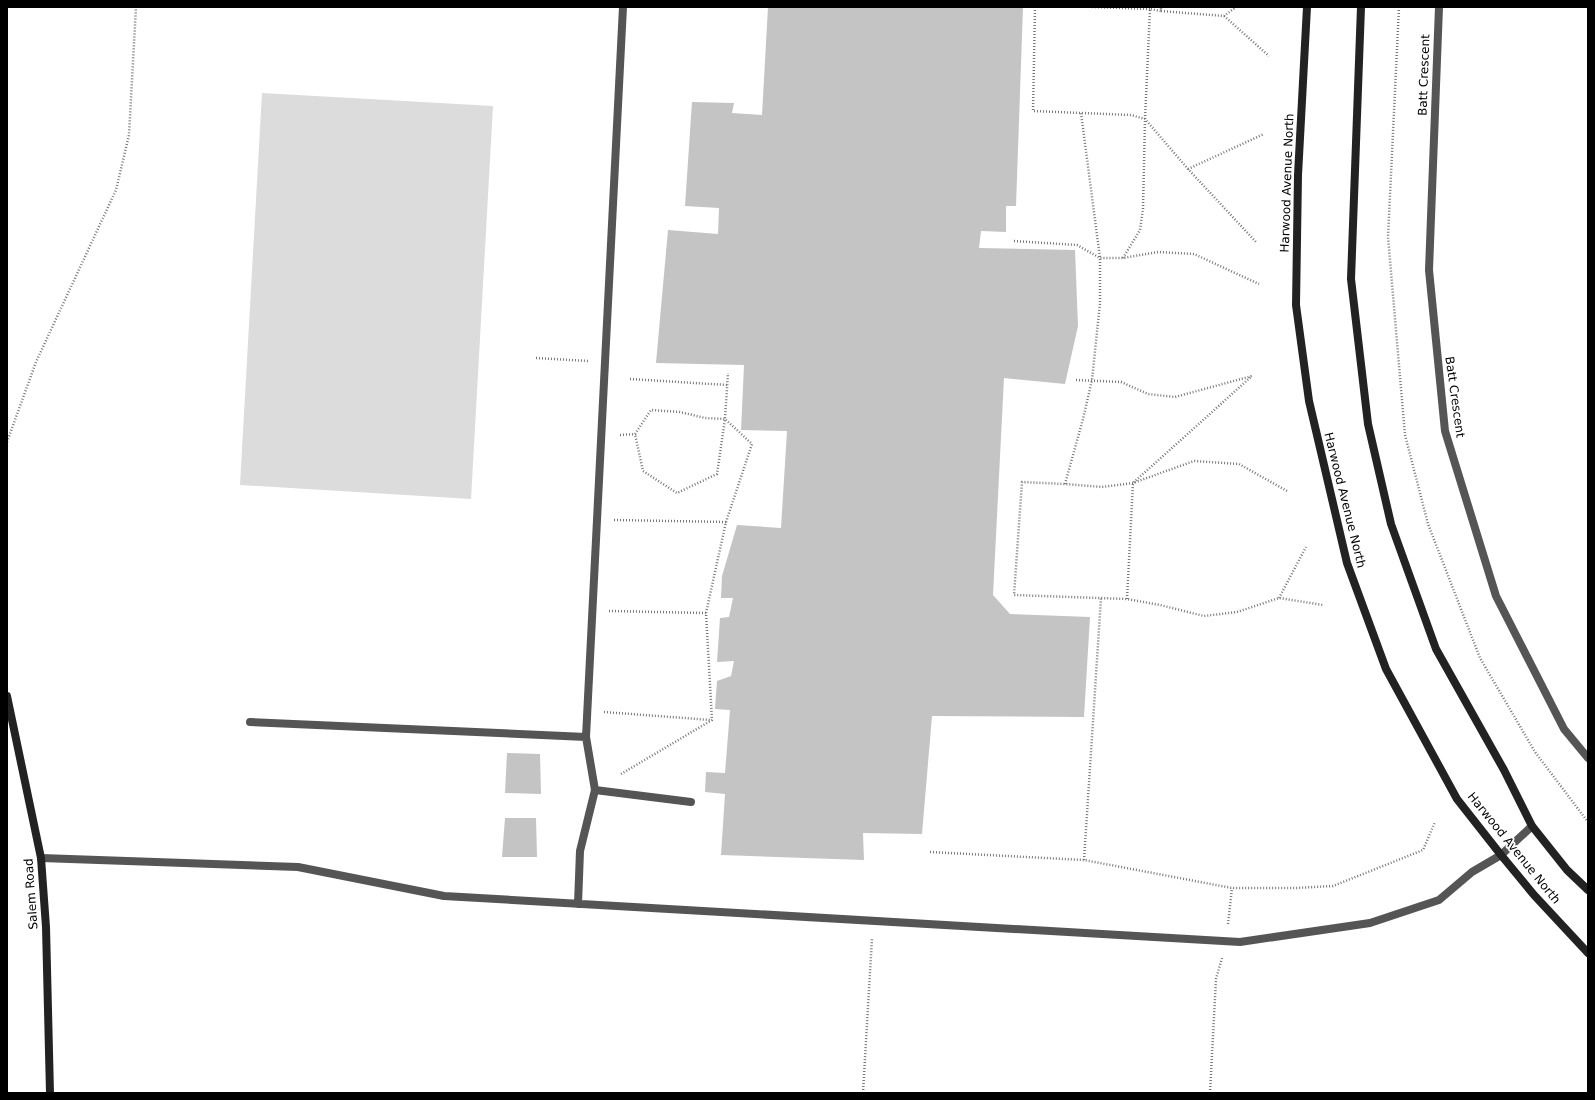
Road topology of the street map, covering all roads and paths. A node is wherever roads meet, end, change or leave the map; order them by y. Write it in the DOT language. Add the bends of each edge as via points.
graph roads {
  1 [pos="136,7"];
  2 [pos="623,7"];
  3 [pos="1035,7"];
  4 [pos="1092,7"];
  5 [pos="1161,7"];
  6 [pos="1236,7"];
  7 [pos="1307,7"];
  8 [pos="1361,7"];
  9 [pos="1439,7"];
  10 [pos="1150,9"];
  11 [pos="1161,11"];
  12 [pos="1224,16"];
  13 [pos="1269,56"];
  14 [pos="1081,113"];
  15 [pos="1145,120"];
  16 [pos="1264,134"];
  17 [pos="1188,169"];
  18 [pos="1014,241"];
  19 [pos="1256,242"];
  20 [pos="1100,258"];
  21 [pos="1123,258"];
  22 [pos="1259,284"];
  23 [pos="536,358"];
  24 [pos="605,361"];
  25 [pos="728,373"];
  26 [pos="630,379"];
  27 [pos="1076,380"];
  28 [pos="1092,380"];
  29 [pos="727,385"];
  30 [pos="725,419"];
  31 [pos="635,434"];
  32 [pos="602,436"];
  33 [pos="7,442"];
  34 [pos="1133,483"];
  35 [pos="1065,484"];
  36 [pos="1287,491"];
  37 [pos="597,519"];
  38 [pos="726,522"];
  39 [pos="1306,547"];
  40 [pos="1101,598"];
  41 [pos="1279,598"];
  42 [pos="1127,599"];
  43 [pos="1323,605"];
  44 [pos="592,610"];
  45 [pos="706,613"];
  46 [pos="7,696"];
  47 [pos="588,711"];
  48 [pos="712,720"];
  49 [pos="250,722"];
  50 [pos="586,737"];
  51 [pos="1588,758"];
  52 [pos="621,775"];
  53 [pos="595,790"];
  54 [pos="691,802"];
  55 [pos="1435,822"];
  56 [pos="1532,826"];
  57 [pos="930,852"];
  58 [pos="1501,855"];
  59 [pos="41,858"];
  60 [pos="1084,860"];
  61 [pos="1232,888"];
  62 [pos="1588,890"];
  63 [pos="578,904"];
  64 [pos="873,921"];
  65 [pos="1226,941"];
  66 [pos="1588,953"];
  67 [pos="50,1093"];
  68 [pos="863,1093"];
  69 [pos="1210,1093"];
  1 -- 33 [label="path" via="129,135 116,190 36,362"];
  2 -- 24 [label="street"];
  3 -- 14 [label="path" via="1033,111"];
  4 -- 10 [label="path"];
  5 -- 11 [label="path"];
  6 -- 12 [label="path"];
  7 -- 58 [label="main road, Harwood Avenue North" via="1298,175 1296,305 1309,401 1346,563 1386,669 1457,799"];
  8 -- 56 [label="main road" via="1351,279 1368,424 1391,524 1436,649 1504,770"];
  9 -- 51 [label="street, Batt Crescent" via="1429,270 1445,431 1496,596 1564,729"];
  10 -- 11 [label="path"];
  10 -- 15 [label="path"];
  11 -- 12 [label="path"];
  12 -- 13 [label="path"];
  14 -- 15 [label="path" via="1131,115"];
  14 -- 20 [label="path"];
  15 -- 17 [label="path"];
  15 -- 21 [label="path" via="1144,208 1140,230"];
  16 -- 17 [label="path"];
  17 -- 19 [label="path"];
  18 -- 20 [label="path" via="1077,245"];
  20 -- 21 [label="path"];
  20 -- 28 [label="path" via="1100,303"];
  21 -- 22 [label="path" via="1158,252 1194,254"];
  23 -- 24 [label="path"];
  24 -- 32 [label="street"];
  25 -- 29 [label="path"];
  26 -- 29 [label="path"];
  27 -- 28 [label="path"];
  28 -- 34 [label="path" via="1121,382 1148,394 1175,397 1252,376"];
  28 -- 35 [label="path"];
  29 -- 30 [label="path"];
  30 -- 31 [label="path" via="651,410"];
  30 -- 31 [label="path" via="717,474 677,493 643,471"];
  30 -- 38 [label="path" via="752,444"];
  31 -- 32 [label="path"];
  32 -- 37 [label="street"];
  34 -- 35 [label="path" via="1102,487"];
  34 -- 36 [label="path" via="1194,461 1239,464"];
  34 -- 42 [label="path"];
  35 -- 40 [label="path" via="1022,482 1014,595"];
  37 -- 38 [label="path"];
  37 -- 44 [label="street"];
  38 -- 45 [label="path"];
  39 -- 41 [label="path"];
  40 -- 42 [label="path"];
  40 -- 60 [label="path"];
  41 -- 42 [label="path" via="1237,612 1204,616"];
  41 -- 43 [label="path"];
  44 -- 45 [label="path"];
  44 -- 47 [label="street"];
  45 -- 48 [label="path"];
  46 -- 59 [label="main road, Salem Road"];
  47 -- 48 [label="path"];
  47 -- 50 [label="street"];
  48 -- 52 [label="path"];
  49 -- 50 [label="street"];
  50 -- 53 [label="street"];
  53 -- 54 [label="street"];
  53 -- 63 [label="street" via="580,851"];
  55 -- 61 [label="path" via="1423,850 1333,886"];
  56 -- 58 [label="street"];
  56 -- 62 [label="main road"];
  57 -- 60 [label="path"];
  58 -- 65 [label="street" via="1472,872 1439,900 1370,923 1240,942"];
  58 -- 66 [label="main road, Harwood Avenue North"];
  59 -- 63 [label="street" via="298,867 444,896"];
  59 -- 67 [label="main road, Salem Road" via="46,927"];
  60 -- 61 [label="path"];
  61 -- 65 [label="path"];
  63 -- 64 [label="street"];
  64 -- 65 [label="street"];
  64 -- 68 [label="path"];
  65 -- 69 [label="path" via="1216,979"];
}
